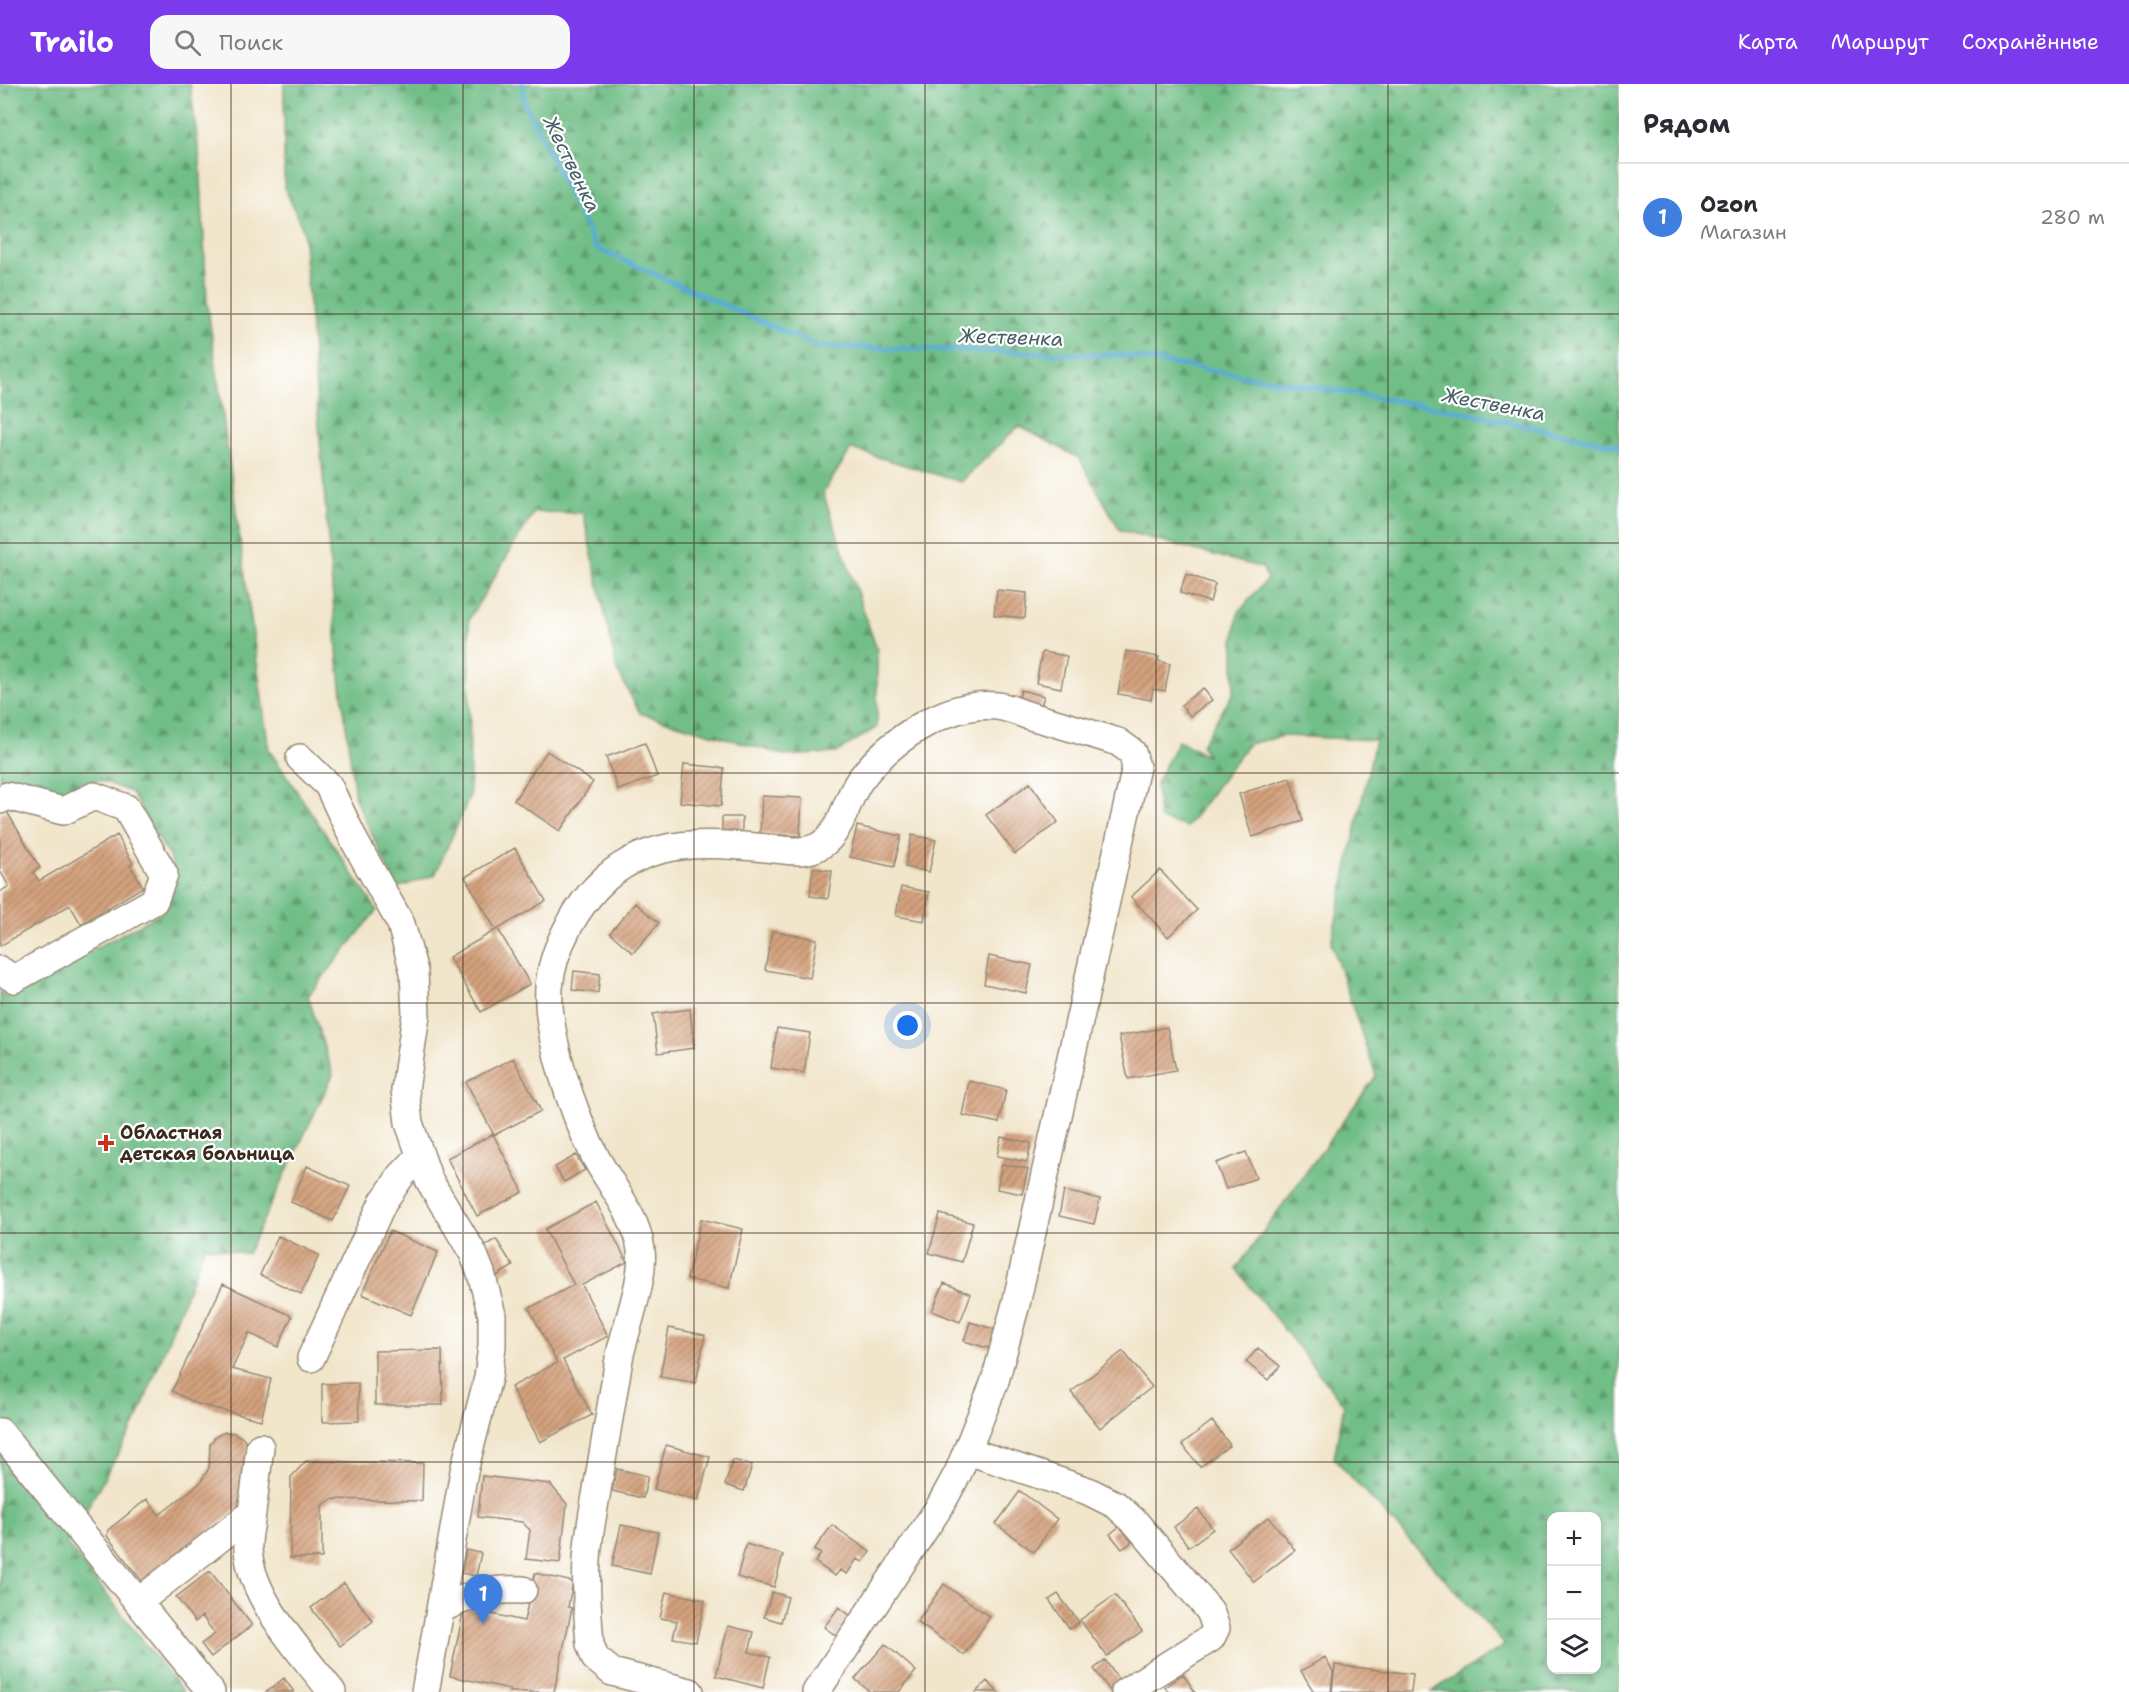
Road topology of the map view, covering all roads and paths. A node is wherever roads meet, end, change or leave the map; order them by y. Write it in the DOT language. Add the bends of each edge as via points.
graph roads {
  1 [pos="300,758"];
  2 [pos="0,800"];
  3 [pos="0,970"];
  4 [pos="419,1157"];
  5 [pos="311,1358"];
  6 [pos="0,1432"];
  7 [pos="260,1447"];
  8 [pos="968,1451"];
  9 [pos="252,1513"];
  10 [pos="523,1590"];
  11 [pos="138,1602"];
  12 [pos="440,1610"];
  13 [pos="211,1692"];
  14 [pos="332,1692"];
  15 [pos="425,1692"];
  16 [pos="690,1692"];
  17 [pos="816,1692"];
  18 [pos="1125,1692"];
  1 -- 4 [label="street" via="328,785 400,924 409,949 416,1016 405,1090"];
  2 -- 3 [label="street" via="7,796 63,811 94,796 126,808 164,874 154,901 14,979"];
  4 -- 5 [label="street" via="383,1202"];
  4 -- 12 [label="street" via="442,1205 473,1253 492,1315 488,1378 464,1471"];
  6 -- 11 [label="street"];
  7 -- 9 [label="street"];
  8 -- 16 [label="street" via="1006,1344 1136,767 1132,753 1118,742 996,706 951,713 895,743 858,783 829,840 818,848 795,851 691,844 650,853 626,864 608,877 580,909 552,970 552,1020 567,1085 587,1140 639,1238 642,1258 620,1355 587,1556 590,1644 595,1658 612,1672"];
  8 -- 17 [label="street" via="940,1506"];
  8 -- 18 [label="street" via="1088,1491 1116,1505 1136,1523 1210,1611 1216,1628 1211,1638"];
  9 -- 11 [label="street"];
  9 -- 14 [label="street" via="248,1550 262,1594 286,1634"];
  10 -- 12 [label="street" via="475,1593"];
  11 -- 13 [label="street"];
  12 -- 15 [label="street"];
}
